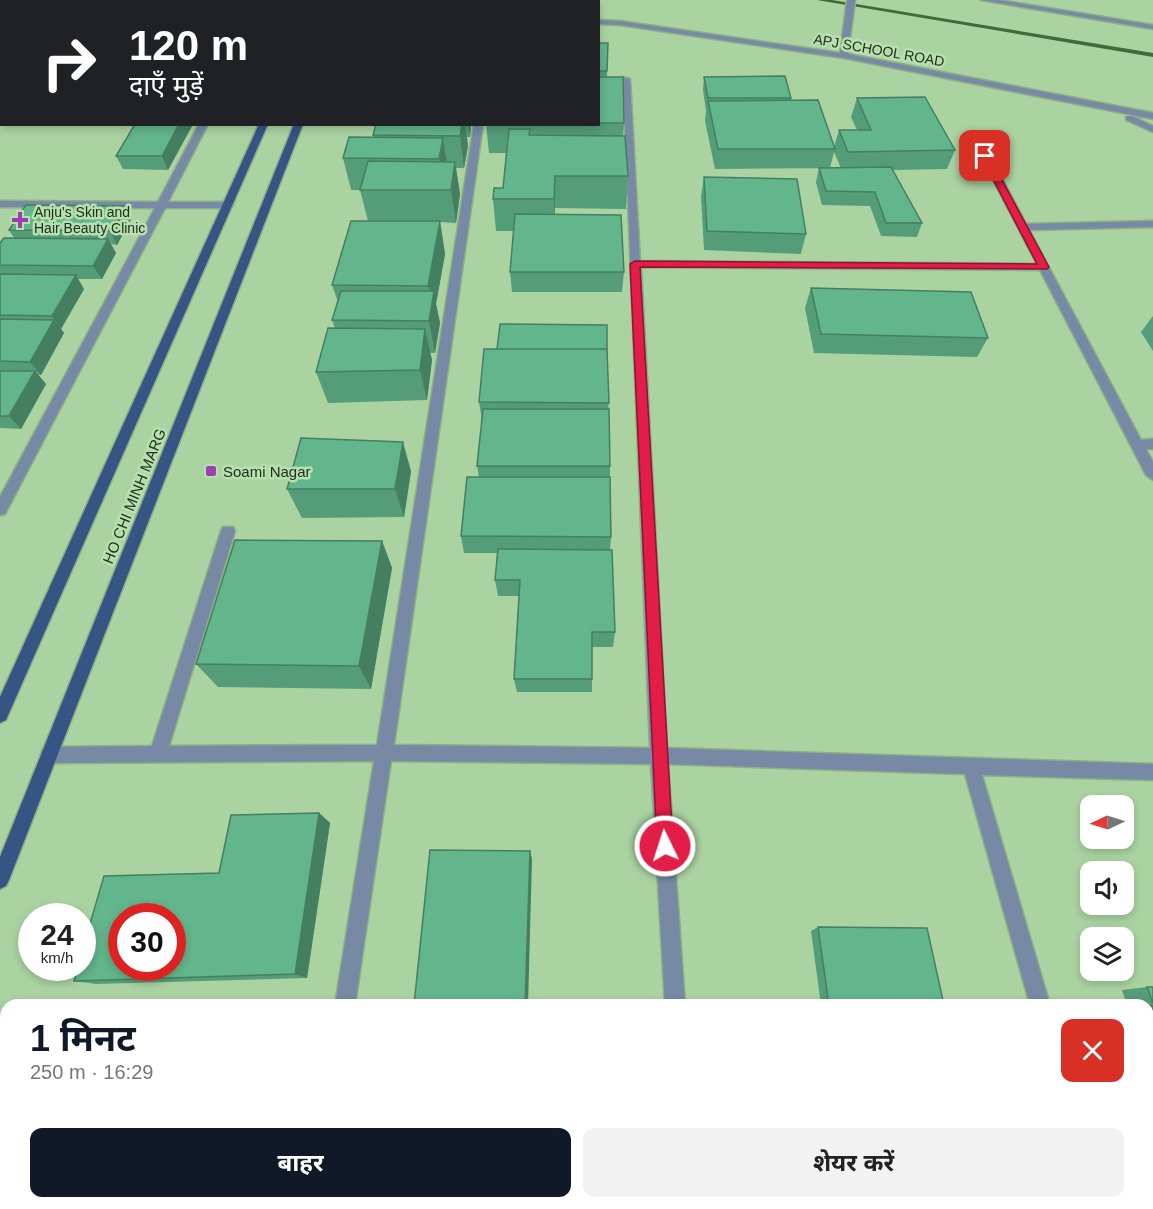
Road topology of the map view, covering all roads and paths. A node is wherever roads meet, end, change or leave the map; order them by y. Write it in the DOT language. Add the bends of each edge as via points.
graph roads {
  1 [pos="851,0"];
  2 [pos="985,0"];
  3 [pos="600,16"];
  4 [pos="600,22"];
  5 [pos="1153,27"];
  6 [pos="845,53"];
  7 [pos="626,79"];
  8 [pos="1106,107"];
  9 [pos="1153,109"];
  10 [pos="1153,116"];
  11 [pos="203,126"];
  12 [pos="263,126"];
  13 [pos="298,126"];
  14 [pos="479,126"];
  15 [pos="1153,129"];
  16 [pos="976,138"];
  17 [pos="0,204"];
  18 [pos="161,205"];
  19 [pos="228,205"];
  20 [pos="1153,224"];
  21 [pos="1022,227"];
  22 [pos="635,264"];
  23 [pos="1044,267"];
  24 [pos="1153,444"];
  25 [pos="1137,445"];
  26 [pos="1153,475"];
  27 [pos="0,510"];
  28 [pos="228,531"];
  29 [pos="0,715"];
  30 [pos="384,753"];
  31 [pos="49,755"];
  32 [pos="158,755"];
  33 [pos="659,756"];
  34 [pos="971,766"];
  35 [pos="1153,772"];
  36 [pos="0,880"];
  37 [pos="346,999"];
  38 [pos="675,999"];
  39 [pos="1038,999"];
  1 -- 6 [label="street"];
  2 -- 5 [label="street"];
  3 -- 6 [label="street" via="742,33"];
  4 -- 6 [label="street, APJ SCHOOL ROAD"];
  6 -- 8 [label="street, APJ SCHOOL ROAD"];
  6 -- 9 [label="street"];
  7 -- 22 [label="street"];
  8 -- 10 [label="street, APJ SCHOOL ROAD"];
  8 -- 15 [label="street"];
  11 -- 18 [label="street"];
  12 -- 19 [label="main road, HO CHI MINH MARG"];
  13 -- 31 [label="main road, HO CHI MINH MARG"];
  14 -- 30 [label="street"];
  16 -- 21 [label="street"];
  17 -- 18 [label="street"];
  18 -- 19 [label="street"];
  18 -- 27 [label="street"];
  19 -- 29 [label="main road, HO CHI MINH MARG"];
  20 -- 21 [label="street"];
  21 -- 23 [label="street"];
  22 -- 23 [label="street"];
  22 -- 33 [label="street"];
  23 -- 25 [label="street"];
  24 -- 25 [label="street"];
  25 -- 26 [label="street"];
  28 -- 32 [label="street"];
  30 -- 32 [label="street"];
  30 -- 33 [label="street"];
  30 -- 37 [label="street"];
  31 -- 32 [label="street"];
  31 -- 36 [label="main road, HO CHI MINH MARG"];
  33 -- 34 [label="street"];
  33 -- 38 [label="street"];
  34 -- 35 [label="street"];
  34 -- 39 [label="street"];
}
